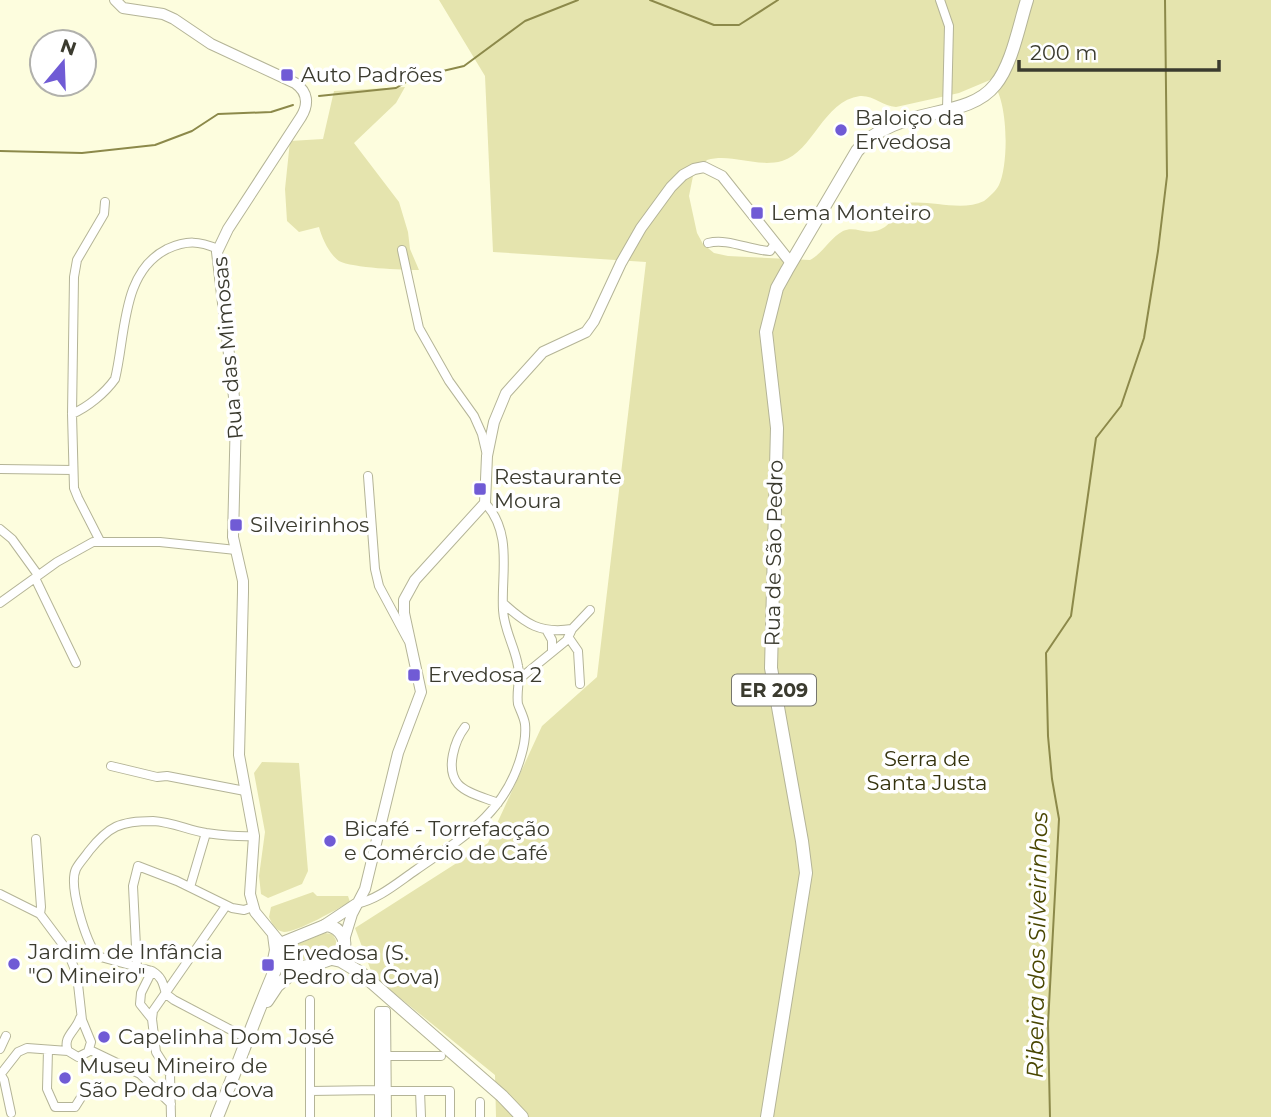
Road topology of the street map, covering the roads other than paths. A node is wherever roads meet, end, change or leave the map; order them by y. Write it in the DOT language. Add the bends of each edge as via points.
graph roads {
  1 [pos="115,0"];
  2 [pos="940,0"];
  3 [pos="1027,0"];
  4 [pos="947,109"];
  5 [pos="105,202"];
  6 [pos="708,243"];
  7 [pos="775,243"];
  8 [pos="218,249"];
  9 [pos="402,250"];
  10 [pos="793,259"];
  11 [pos="72,414"];
  12 [pos="487,456"];
  13 [pos="0,469"];
  14 [pos="73,470"];
  15 [pos="368,476"];
  16 [pos="485,503"];
  17 [pos="0,528"];
  18 [pos="100,541"];
  19 [pos="236,550"];
  20 [pos="37,577"];
  21 [pos="0,603"];
  22 [pos="503,603"];
  23 [pos="590,610"];
  24 [pos="547,631"];
  25 [pos="570,633"];
  26 [pos="411,646"];
  27 [pos="552,652"];
  28 [pos="76,663"];
  29 [pos="518,680"];
  30 [pos="580,684"];
  31 [pos="465,727"];
  32 [pos="111,766"];
  33 [pos="245,791"];
  34 [pos="498,803"];
  35 [pos="205,833"];
  36 [pos="254,836"];
  37 [pos="36,839"];
  38 [pos="190,887"];
  39 [pos="0,894"];
  40 [pos="356,904"];
  41 [pos="226,906"];
  42 [pos="253,907"];
  43 [pos="40,914"];
  44 [pos="323,926"];
  45 [pos="269,931"];
  46 [pos="299,935"];
  47 [pos="344,944"];
  48 [pos="282,950"];
  49 [pos="332,959"];
  50 [pos="137,967"];
  51 [pos="298,968"];
  52 [pos="152,971"];
  53 [pos="361,973"];
  54 [pos="268,983"];
  55 [pos="166,994"];
  56 [pos="310,1000"];
  57 [pos="81,1012"];
  58 [pos="152,1019"];
  59 [pos="255,1022"];
  60 [pos="73,1032"];
  61 [pos="87,1034"];
  62 [pos="6,1035"];
  63 [pos="248,1039"];
  64 [pos="0,1049"];
  65 [pos="48,1049"];
  66 [pos="90,1050"];
  67 [pos="68,1051"];
  68 [pos="386,1056"];
  69 [pos="441,1056"];
  70 [pos="0,1075"];
  71 [pos="87,1088"];
  72 [pos="310,1091"];
  73 [pos="383,1091"];
  74 [pos="420,1091"];
  75 [pos="480,1102"];
  76 [pos="170,1104"];
  77 [pos="11,1113"];
  78 [pos="171,1117"];
  79 [pos="216,1117"];
  80 [pos="310,1117"];
  81 [pos="379,1117"];
  82 [pos="387,1117"];
  83 [pos="421,1117"];
  84 [pos="450,1117"];
  85 [pos="480,1117"];
  86 [pos="522,1117"];
  87 [pos="767,1117"];
  1 -- 8 [label="street, Rua das Mimosas" via="123,8 174,19 211,44 295,83 304,92 307,103 301,117"];
  2 -- 4 [label="street" via="949,26"];
  3 -- 4 [label="main road, Rua de São Pedro" via="995,86 971,102"];
  4 -- 10 [label="main road, Rua de São Pedro" via="890,125 866,139"];
  5 -- 11 [label="street" via="104,214 77,260 74,277"];
  6 -- 7 [label="street" via="757,251 770,251"];
  7 -- 10 [label="street"];
  7 -- 12 [label="street" via="722,176 704,167 683,175 641,228 586,332 543,352 506,393"];
  8 -- 11 [label="street" via="195,241 181,243 145,266 128,309 115,379"];
  8 -- 19 [label="street, Rua das Mimosas" via="236,414"];
  9 -- 12 [label="street" via="419,328 474,416"];
  10 -- 87 [label="main road, Rua de São Pedro / ER 209" via="777,288 766,332 777,428 771,668 806,873"];
  11 -- 14 [label="street"];
  12 -- 16 [label="street"];
  13 -- 14 [label="street"];
  14 -- 18 [label="street" via="78,498"];
  15 -- 26 [label="street" via="374,569"];
  16 -- 22 [label="street" via="505,546"];
  16 -- 26 [label="street" via="415,580 404,600"];
  17 -- 20 [label="street"];
  18 -- 19 [label="street"];
  18 -- 20 [label="street" via="86,543"];
  19 -- 33 [label="street, Rua das Mimosas" via="243,581 239,755"];
  20 -- 21 [label="street"];
  20 -- 28 [label="street"];
  22 -- 24 [label="street" via="530,625"];
  22 -- 29 [label="street"];
  23 -- 25 [label="street"];
  24 -- 25 [label="street"];
  24 -- 27 [label="street"];
  25 -- 27 [label="street"];
  25 -- 30 [label="street" via="578,651"];
  26 -- 40 [label="street" via="421,692 398,753 365,889"];
  27 -- 29 [label="street"];
  29 -- 34 [label="street" via="518,704 525,723 523,749 511,785"];
  31 -- 34 [label="street" via="454,749 456,781"];
  32 -- 33 [label="street"];
  33 -- 36 [label="street, Rua das Mimosas"];
  34 -- 40 [label="street" via="446,850 377,897"];
  35 -- 36 [label="street"];
  35 -- 38 [label="street"];
  35 -- 50 [label="street" via="154,821 127,823 108,829 76,869 74,882 92,949 97,956"];
  36 -- 42 [label="street, Rua das Mimosas"];
  37 -- 43 [label="street"];
  38 -- 41 [label="street"];
  38 -- 50 [label="street" via="138,866 133,886"];
  39 -- 43 [label="street"];
  40 -- 44 [label="street"];
  40 -- 47 [label="street"];
  41 -- 42 [label="street"];
  41 -- 55 [label="street"];
  42 -- 45 [label="street"];
  43 -- 57 [label="street" via="74,962"];
  44 -- 46 [label="main road"];
  44 -- 47 [label="main road" via="336,928"];
  45 -- 46 [label="street"];
  45 -- 48 [label="street"];
  45 -- 54 [label="street" via="275,950"];
  46 -- 48 [label="main road" via="289,939"];
  47 -- 49 [label="main road"];
  47 -- 53 [label="main road"];
  48 -- 51 [label="main road" via="287,965"];
  48 -- 54 [label="main road"];
  49 -- 51 [label="main road"];
  49 -- 53 [label="main road"];
  50 -- 52 [label="street"];
  51 -- 59 [label="main road" via="277,986"];
  52 -- 55 [label="street" via="163,981"];
  52 -- 58 [label="street" via="140,1004"];
  53 -- 86 [label="main road"];
  54 -- 59 [label="main road"];
  55 -- 58 [label="street"];
  55 -- 63 [label="street"];
  56 -- 72 [label="street"];
  57 -- 60 [label="street"];
  57 -- 61 [label="street"];
  58 -- 76 [label="street" via="156,1052 170,1074"];
  59 -- 63 [label="main road"];
  60 -- 61 [label="street"];
  60 -- 67 [label="street" via="65,1043"];
  61 -- 66 [label="street"];
  62 -- 64 [label="street"];
  63 -- 79 [label="main road"];
  65 -- 67 [label="street"];
  65 -- 70 [label="street" via="18,1052"];
  65 -- 71 [label="street" via="47,1089 55,1107 75,1107"];
  66 -- 67 [label="street" via="78,1056"];
  66 -- 76 [label="street" via="140,1074"];
  68 -- 69 [label="street"];
  68 -- 73 [label="street"];
  68 -- 73 [label="street" via="386,1011 379,1011"];
  70 -- 77 [label="street"];
  72 -- 73 [label="street"];
  72 -- 80 [label="street"];
  73 -- 74 [label="street"];
  73 -- 81 [label="street"];
  73 -- 82 [label="street"];
  74 -- 83 [label="street"];
  74 -- 84 [label="street" via="450,1091"];
  75 -- 85 [label="street"];
  76 -- 78 [label="street"];
}
